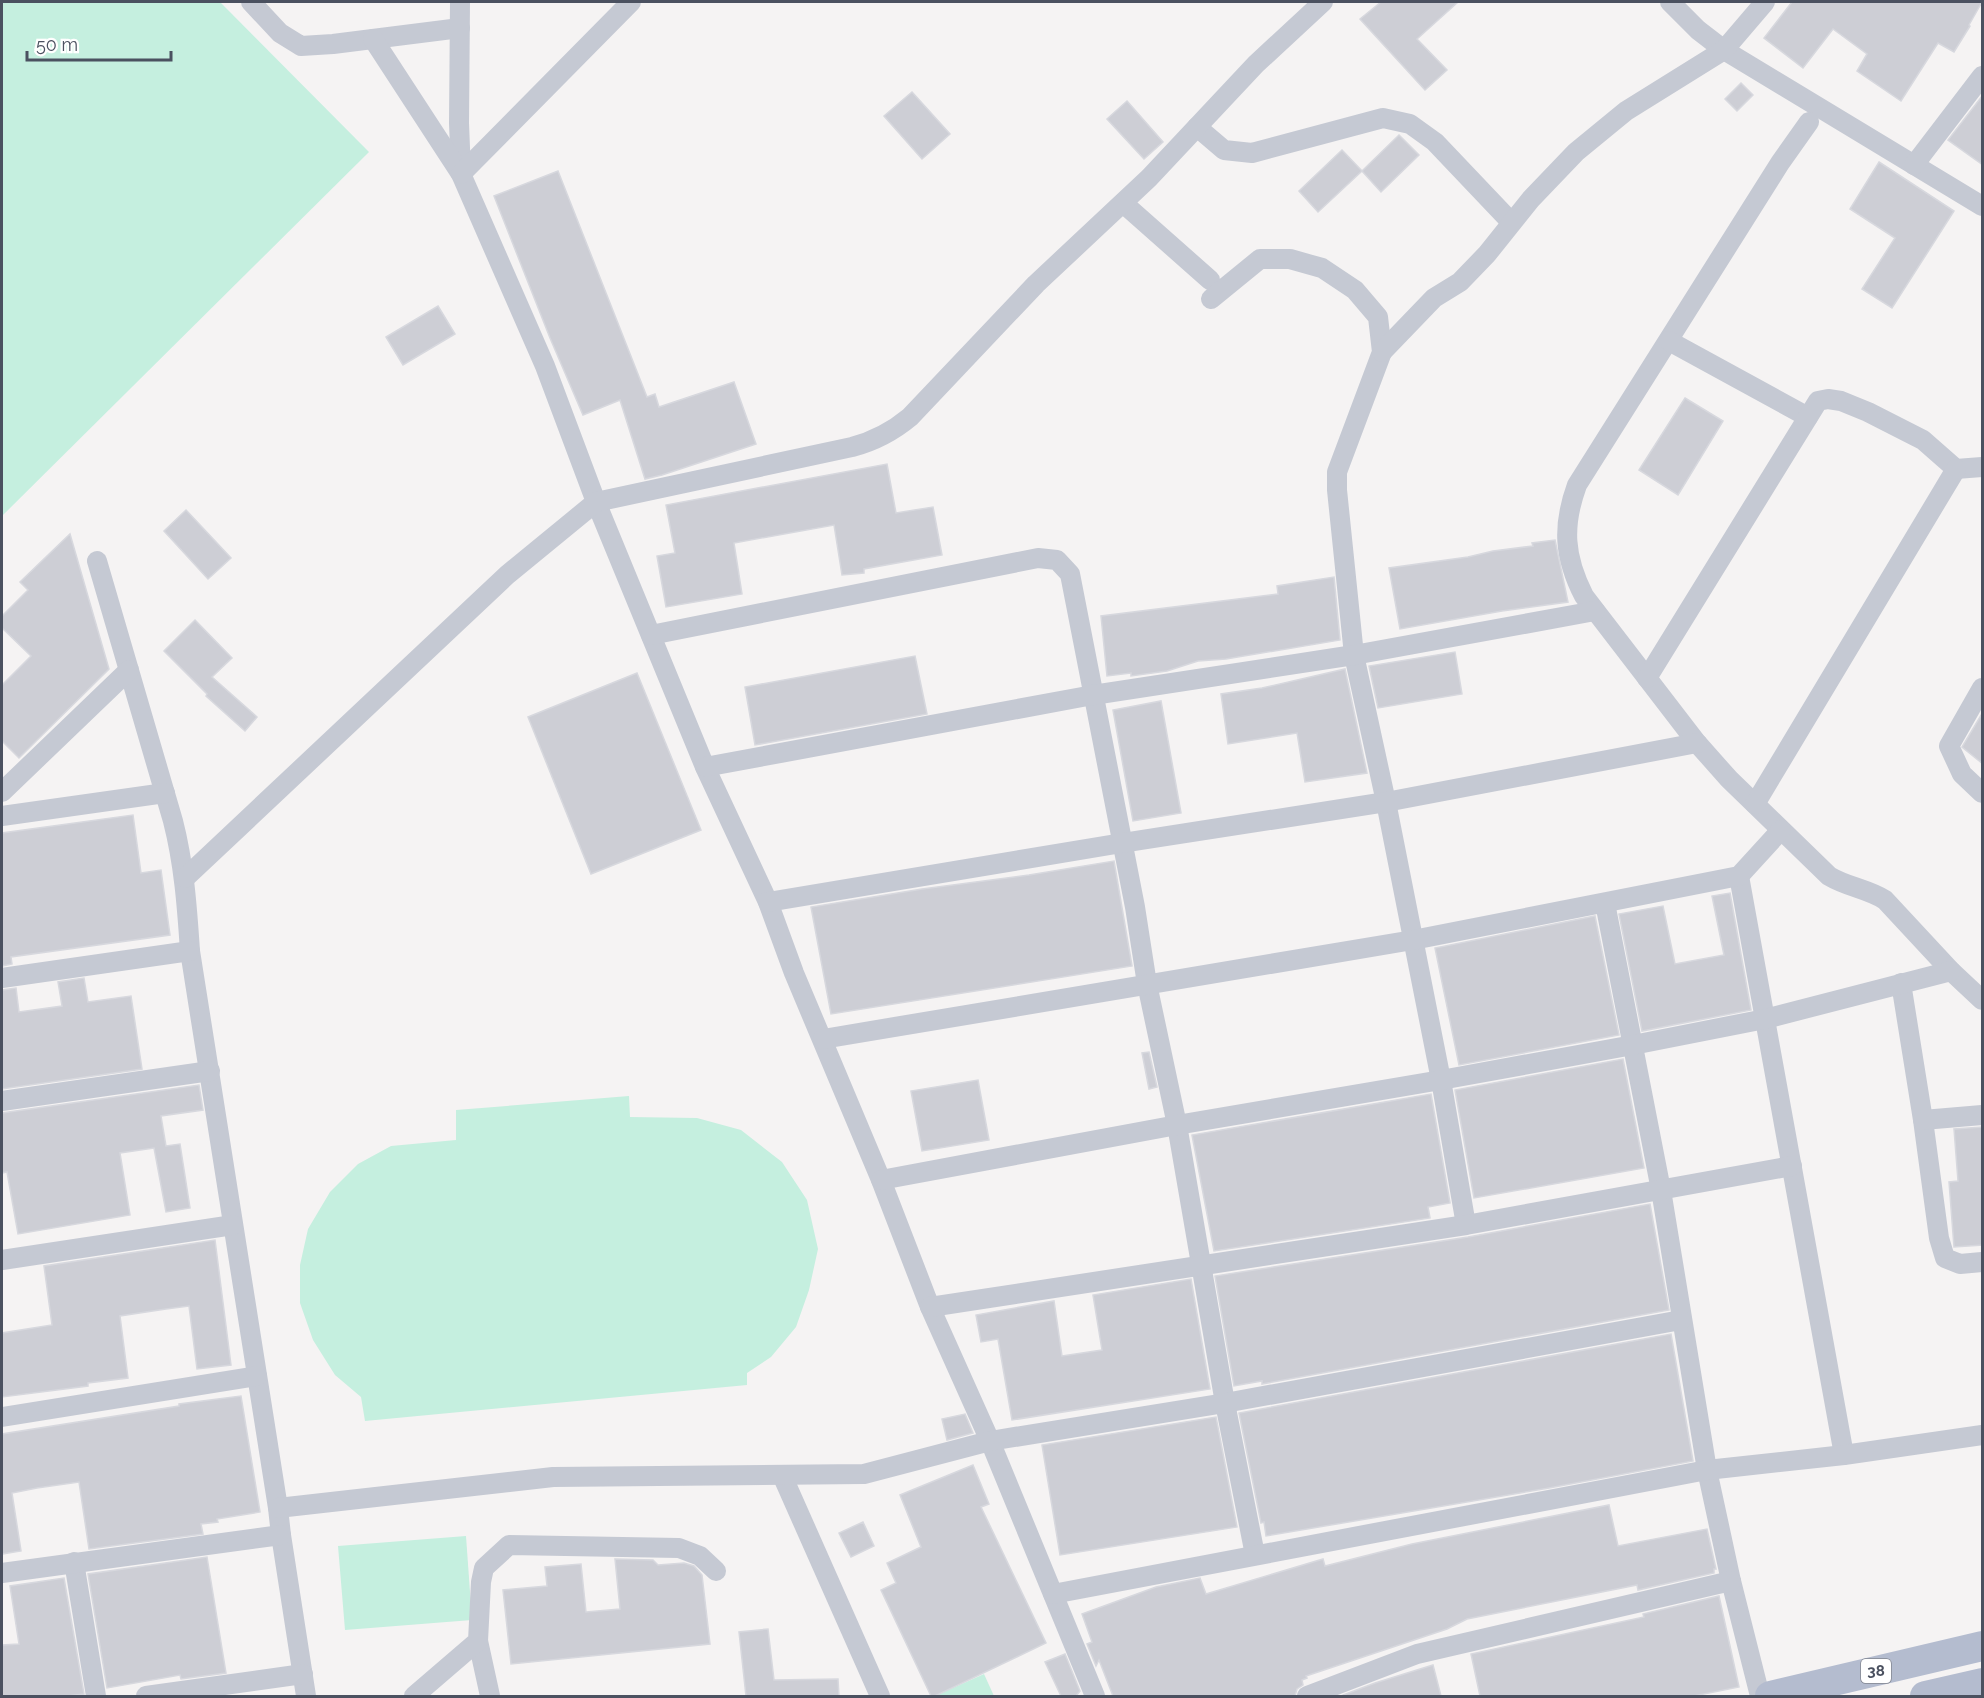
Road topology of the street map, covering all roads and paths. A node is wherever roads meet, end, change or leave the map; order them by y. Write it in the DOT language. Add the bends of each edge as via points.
graph roads {
  1 [pos="251,2"];
  2 [pos="460,2"];
  3 [pos="631,2"];
  4 [pos="1323,2"];
  5 [pos="1670,2"];
  6 [pos="1765,2"];
  7 [pos="460,28"];
  8 [pos="373,39"];
  9 [pos="1724,50"];
  10 [pos="1983,76"];
  11 [pos="1809,122"];
  12 [pos="1197,127"];
  13 [pos="1914,165"];
  14 [pos="461,174"];
  15 [pos="1123,203"];
  16 [pos="1980,203"];
  17 [pos="1511,222"];
  18 [pos="1669,341"];
  19 [pos="1382,352"];
  20 [pos="1808,417"];
  21 [pos="1983,467"];
  22 [pos="1956,469"];
  23 [pos="596,502"];
  24 [pos="97,561"];
  25 [pos="1595,611"];
  26 [pos="651,635"];
  27 [pos="1354,655"];
  28 [pos="129,670"];
  29 [pos="1647,678"];
  30 [pos="1983,688"];
  31 [pos="1093,695"];
  32 [pos="1696,743"];
  33 [pos="705,767"];
  34 [pos="2,792"];
  35 [pos="165,793"];
  36 [pos="1983,793"];
  37 [pos="1386,802"];
  38 [pos="1755,804"];
  39 [pos="2,816"];
  40 [pos="1781,830"];
  41 [pos="1122,843"];
  42 [pos="1739,876"];
  43 [pos="185,878"];
  44 [pos="768,902"];
  45 [pos="1605,903"];
  46 [pos="1413,940"];
  47 [pos="190,951"];
  48 [pos="1951,971"];
  49 [pos="2,978"];
  50 [pos="1901,983"];
  51 [pos="1147,984"];
  52 [pos="1983,1000"];
  53 [pos="1764,1019"];
  54 [pos="823,1039"];
  55 [pos="1634,1045"];
  56 [pos="210,1071"];
  57 [pos="1441,1080"];
  58 [pos="2,1101"];
  59 [pos="1983,1115"];
  60 [pos="1923,1120"];
  61 [pos="1177,1125"];
  62 [pos="1792,1166"];
  63 [pos="881,1180"];
  64 [pos="1661,1190"];
  65 [pos="233,1225"];
  66 [pos="1466,1225"];
  67 [pos="2,1260"];
  68 [pos="1983,1262"];
  69 [pos="1202,1265"];
  70 [pos="930,1307"];
  71 [pos="1681,1320"];
  72 [pos="257,1376"];
  73 [pos="1225,1403"];
  74 [pos="2,1417"];
  75 [pos="1983,1435"];
  76 [pos="990,1441"];
  77 [pos="1844,1455"];
  78 [pos="1707,1470"];
  79 [pos="782,1475"];
  80 [pos="278,1508"];
  81 [pos="281,1535"];
  82 [pos="1255,1555"];
  83 [pos="74,1562"];
  84 [pos="716,1571"];
  85 [pos="2,1573"];
  86 [pos="1731,1581"];
  87 [pos="1053,1594"];
  88 [pos="478,1641"];
  89 [pos="1983,1646"];
  90 [pos="303,1674"];
  91 [pos="1983,1683"];
  92 [pos="96,1696"];
  93 [pos="146,1696"];
  94 [pos="306,1696"];
  95 [pos="414,1696"];
  96 [pos="490,1696"];
  97 [pos="880,1696"];
  98 [pos="1095,1696"];
  99 [pos="1307,1696"];
  100 [pos="1760,1696"];
  101 [pos="1770,1696"];
  102 [pos="1925,1696"];
  1 -- 8 [label="street" via="280,33 301,46"];
  2 -- 7 [label="street"];
  3 -- 14 [label="street"];
  4 -- 12 [label="street" via="1256,64"];
  5 -- 9 [label="street"];
  6 -- 9 [label="street"];
  7 -- 8 [label="street"];
  7 -- 14 [label="street"];
  8 -- 14 [label="street"];
  9 -- 13 [label="street"];
  9 -- 17 [label="street" via="1626,111 1576,152"];
  10 -- 13 [label="street"];
  11 -- 18 [label="street"];
  12 -- 15 [label="street"];
  12 -- 17 [label="street" via="1224,150 1252,153 1383,118 1410,124 1435,142"];
  13 -- 16 [label="street"];
  14 -- 23 [label="street" via="544,366"];
  15 -- 19 [label="street" via="1211,289 1260,259 1290,259 1322,268 1355,290 1378,317"];
  15 -- 23 [label="street" via="1036,284 910,417 883,436 852,447"];
  17 -- 19 [label="street" via="1460,282 1434,298"];
  18 -- 20 [label="street"];
  18 -- 25 [label="street" via="1577,485 1570,503 1566,541 1569,560 1575,579"];
  19 -- 27 [label="street" via="1337,472"];
  20 -- 22 [label="street" via="1818,401 1841,401 1923,440"];
  20 -- 29 [label="street"];
  21 -- 22 [label="street"];
  22 -- 38 [label="street"];
  23 -- 26 [label="street"];
  23 -- 43 [label="street" via="507,575"];
  24 -- 28 [label="street"];
  25 -- 27 [label="street"];
  25 -- 29 [label="street"];
  26 -- 31 [label="street" via="1038,558 1057,560 1070,574"];
  26 -- 33 [label="street"];
  27 -- 31 [label="street"];
  27 -- 37 [label="street"];
  28 -- 34 [label="street"];
  28 -- 35 [label="street"];
  29 -- 32 [label="street"];
  30 -- 36 [label="street" via="1949,746 1962,774"];
  31 -- 33 [label="street"];
  31 -- 41 [label="street"];
  32 -- 37 [label="street"];
  32 -- 38 [label="street"];
  33 -- 44 [label="street"];
  35 -- 39 [label="street"];
  35 -- 43 [label="street"];
  37 -- 41 [label="street"];
  37 -- 46 [label="street"];
  38 -- 40 [label="street"];
  40 -- 42 [label="street"];
  40 -- 48 [label="street" via="1829,876 1885,900"];
  41 -- 44 [label="street"];
  41 -- 51 [label="street"];
  42 -- 45 [label="street"];
  42 -- 53 [label="street"];
  43 -- 47 [label="street"];
  44 -- 54 [label="street"];
  45 -- 46 [label="street"];
  45 -- 55 [label="street"];
  46 -- 51 [label="street"];
  46 -- 57 [label="street"];
  47 -- 49 [label="street"];
  47 -- 56 [label="street"];
  48 -- 50 [label="street"];
  48 -- 52 [label="street"];
  50 -- 53 [label="street"];
  50 -- 60 [label="street"];
  51 -- 54 [label="street"];
  51 -- 61 [label="street"];
  53 -- 55 [label="street"];
  53 -- 62 [label="street"];
  54 -- 63 [label="street"];
  55 -- 57 [label="street"];
  55 -- 64 [label="street"];
  56 -- 58 [label="street"];
  56 -- 65 [label="street"];
  57 -- 61 [label="street"];
  57 -- 66 [label="street"];
  59 -- 60 [label="street"];
  60 -- 68 [label="street" via="1945,1258 1960,1264"];
  61 -- 63 [label="street"];
  61 -- 69 [label="street"];
  62 -- 64 [label="street"];
  62 -- 77 [label="street"];
  63 -- 70 [label="street"];
  64 -- 66 [label="street"];
  64 -- 71 [label="street"];
  65 -- 67 [label="street"];
  65 -- 72 [label="street"];
  66 -- 69 [label="street"];
  69 -- 70 [label="street"];
  69 -- 73 [label="street"];
  70 -- 76 [label="street"];
  71 -- 73 [label="street"];
  71 -- 78 [label="street"];
  72 -- 74 [label="street"];
  72 -- 80 [label="street"];
  73 -- 76 [label="street"];
  73 -- 82 [label="street"];
  75 -- 77 [label="street"];
  76 -- 79 [label="street" via="864,1474"];
  76 -- 87 [label="street"];
  77 -- 78 [label="street"];
  78 -- 82 [label="street"];
  78 -- 86 [label="street"];
  79 -- 80 [label="street" via="553,1477"];
  79 -- 97 [label="street"];
  80 -- 81 [label="street"];
  81 -- 83 [label="street"];
  81 -- 90 [label="street"];
  82 -- 87 [label="street"];
  83 -- 85 [label="street"];
  83 -- 92 [label="street"];
  84 -- 88 [label="street" via="699,1556 679,1548 509,1545 484,1568"];
  86 -- 99 [label="street" via="1417,1654"];
  86 -- 100 [label="street"];
  87 -- 98 [label="street"];
  88 -- 95 [label="street"];
  88 -- 96 [label="street"];
  89 -- 101 [label="main road, 38"];
  90 -- 93 [label="street"];
  90 -- 94 [label="street"];
  91 -- 102 [label="main road"];
}
